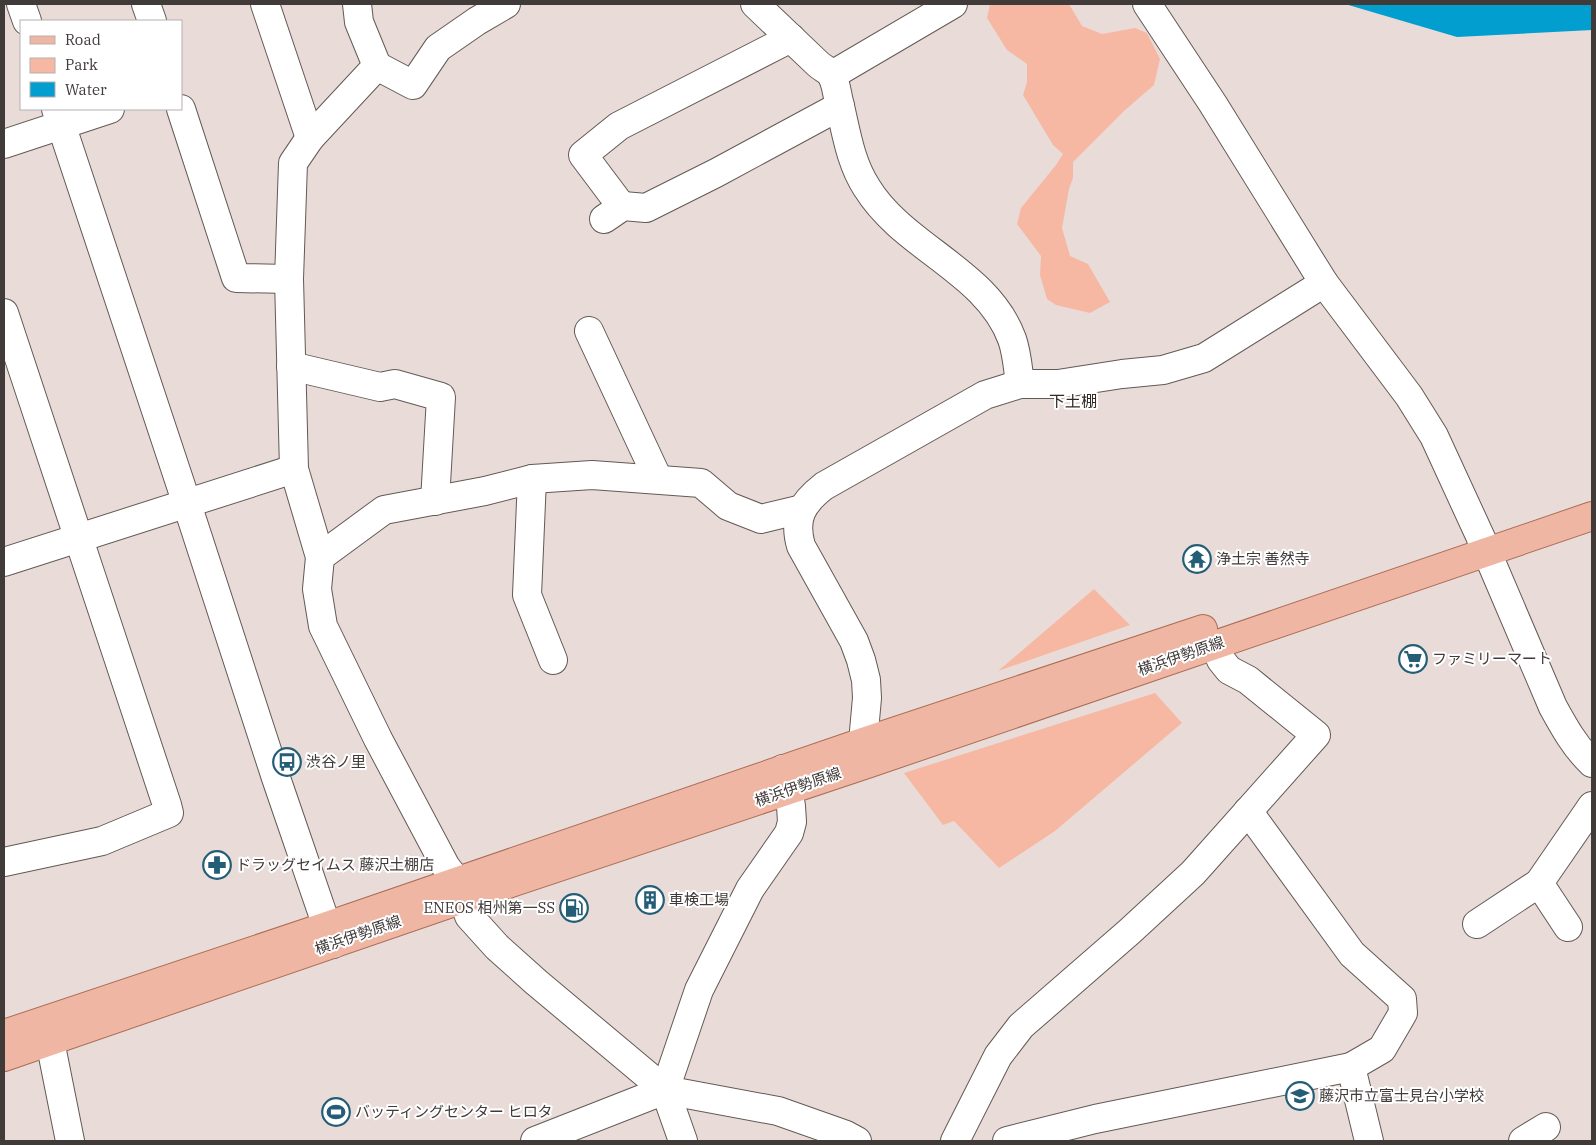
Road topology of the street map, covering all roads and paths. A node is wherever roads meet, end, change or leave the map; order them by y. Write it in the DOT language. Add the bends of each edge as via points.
graph roads {
  1 [pos="21,4"];
  2 [pos="146,4"];
  3 [pos="265,4"];
  4 [pos="357,4"];
  5 [pos="506,4"];
  6 [pos="755,4"];
  7 [pos="953,4"];
  8 [pos="1146,4"];
  9 [pos="27,20"];
  10 [pos="152,20"];
  11 [pos="791,38"];
  12 [pos="377,66"];
  13 [pos="832,75"];
  14 [pos="840,106"];
  15 [pos="104,110"];
  16 [pos="181,110"];
  17 [pos="58,117"];
  18 [pos="310,138"];
  19 [pos="4,144"];
  20 [pos="288,280"];
  21 [pos="1324,283"];
  22 [pos="4,313"];
  23 [pos="589,331"];
  24 [pos="291,366"];
  25 [pos="1020,384"];
  26 [pos="294,469"];
  27 [pos="532,479"];
  28 [pos="658,480"];
  29 [pos="1592,497"];
  30 [pos="435,501"];
  31 [pos="187,504"];
  32 [pos="802,508"];
  33 [pos="1592,516"];
  34 [pos="79,538"];
  35 [pos="1483,544"];
  36 [pos="320,557"];
  37 [pos="4,562"];
  38 [pos="1215,645"];
  39 [pos="553,660"];
  40 [pos="863,742"];
  41 [pos="1592,763"];
  42 [pos="842,771"];
  43 [pos="786,780"];
  44 [pos="1592,806"];
  45 [pos="1248,812"];
  46 [pos="4,862"];
  47 [pos="1539,882"];
  48 [pos="460,890"];
  49 [pos="1477,924"];
  50 [pos="1568,927"];
  51 [pos="330,935"];
  52 [pos="4,1034"];
  53 [pos="50,1041"];
  54 [pos="4,1057"];
  55 [pos="1351,1067"];
  56 [pos="665,1090"];
  57 [pos="70,1141"];
  58 [pos="534,1141"];
  59 [pos="683,1141"];
  60 [pos="857,1141"];
  61 [pos="955,1141"];
  62 [pos="1006,1141"];
  63 [pos="1369,1141"];
  1 -- 9 [label="street"];
  2 -- 10 [label="street"];
  3 -- 18 [label="street"];
  4 -- 12 [label="street" via="359,22"];
  5 -- 12 [label="street" via="438,48 412,85"];
  6 -- 11 [label="street"];
  7 -- 13 [label="street"];
  8 -- 21 [label="street" via="1213,104"];
  11 -- 13 [label="street"];
  11 -- 14 [label="street" via="619,126 583,155 613,213 646,208"];
  12 -- 18 [label="street"];
  13 -- 14 [label="street"];
  14 -- 25 [label="street" via="849,148 866,188 897,223 987,297 1012,339"];
  15 -- 17 [label="street"];
  16 -- 20 [label="street" via="236,278"];
  17 -- 19 [label="street"];
  17 -- 31 [label="street"];
  18 -- 20 [label="street" via="293,163"];
  20 -- 24 [label="street"];
  21 -- 25 [label="street" via="1204,358 1163,370 1058,384"];
  21 -- 35 [label="street" via="1409,396 1434,436"];
  22 -- 34 [label="street"];
  23 -- 28 [label="street"];
  24 -- 26 [label="street"];
  24 -- 30 [label="street" via="380,387 395,384 441,397"];
  25 -- 32 [label="street" via="985,395 824,486"];
  26 -- 31 [label="street"];
  26 -- 36 [label="street"];
  27 -- 28 [label="street" via="592,475"];
  27 -- 30 [label="street"];
  27 -- 39 [label="street" via="527,595"];
  28 -- 32 [label="street" via="701,483 728,506 760,519"];
  29 -- 35 [label="main road, 横浜伊勢原線"];
  30 -- 36 [label="street" via="384,510"];
  31 -- 34 [label="street"];
  31 -- 51 [label="street"];
  32 -- 40 [label="street" via="798,521 801,546 854,641 861,660 867,698"];
  33 -- 35 [label="main road, 横浜伊勢原線"];
  34 -- 37 [label="street"];
  34 -- 46 [label="street" via="168,813 102,841"];
  35 -- 38 [label="main road, 横浜伊勢原線"];
  35 -- 40 [label="main road, 横浜伊勢原線"];
  35 -- 41 [label="street" via="1553,707 1566,732"];
  36 -- 48 [label="street" via="318,589 323,626 378,739"];
  38 -- 42 [label="main road, 横浜伊勢原線"];
  38 -- 45 [label="street" via="1221,660 1230,670 1248,680 1316,735"];
  40 -- 42 [label="street"];
  40 -- 43 [label="main road, 横浜伊勢原線"];
  42 -- 43 [label="main road, 横浜伊勢原線"];
  43 -- 48 [label="main road, 横浜伊勢原線"];
  43 -- 56 [label="street" via="792,822 789,833 750,889 699,990"];
  44 -- 47 [label="street"];
  45 -- 55 [label="street" via="1352,954 1402,998 1403,1013 1382,1049"];
  45 -- 61 [label="street" via="1193,873 1021,1026 998,1056"];
  47 -- 49 [label="street"];
  47 -- 50 [label="street"];
  48 -- 51 [label="main road, 横浜伊勢原線"];
  48 -- 56 [label="street" via="469,916 496,947"];
  51 -- 52 [label="main road, 横浜伊勢原線"];
  51 -- 53 [label="main road, 横浜伊勢原線"];
  53 -- 54 [label="main road, 横浜伊勢原線"];
  53 -- 57 [label="street"];
  55 -- 62 [label="street" via="1095,1119"];
  55 -- 63 [label="street"];
  56 -- 58 [label="street"];
  56 -- 59 [label="street"];
  56 -- 60 [label="street" via="778,1111"];
}
